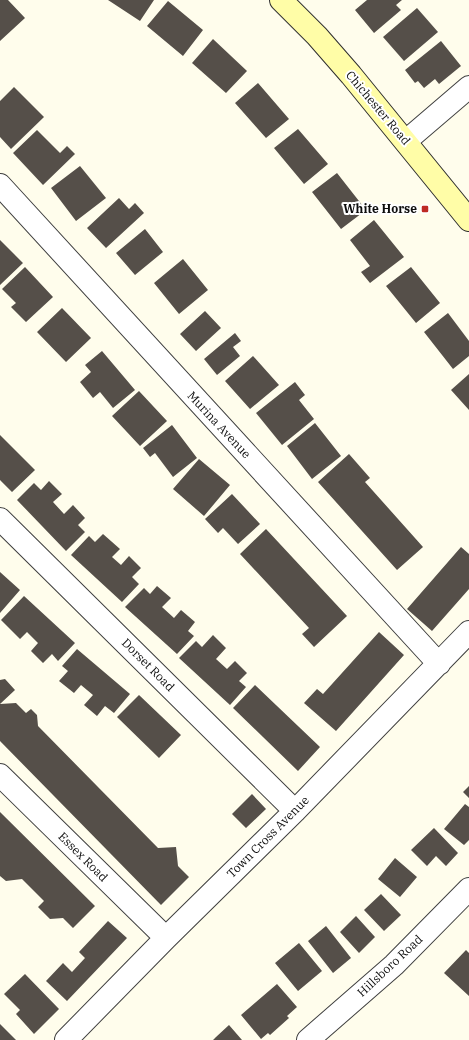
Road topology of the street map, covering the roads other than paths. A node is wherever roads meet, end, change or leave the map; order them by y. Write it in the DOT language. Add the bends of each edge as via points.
graph roads {
  1 [pos="281,0"];
  2 [pos="469,87"];
  3 [pos="406,141"];
  4 [pos="0,185"];
  5 [pos="469,220"];
  6 [pos="0,519"];
  7 [pos="469,632"];
  8 [pos="439,664"];
  9 [pos="0,775"];
  10 [pos="295,811"];
  11 [pos="469,889"];
  12 [pos="166,938"];
  13 [pos="66,1040"];
  14 [pos="308,1040"];
  1 -- 3 [label="main road, Chichester Road" via="317,36"];
  2 -- 3 [label="street"];
  3 -- 5 [label="main road, Chichester Road"];
  4 -- 8 [label="street, Murina Avenue"];
  6 -- 10 [label="street, Dorset Road"];
  7 -- 8 [label="street, Town Cross Avenue"];
  8 -- 10 [label="street, Town Cross Avenue"];
  9 -- 12 [label="street, Essex Road"];
  10 -- 12 [label="street, Town Cross Avenue"];
  11 -- 14 [label="street, Hillsboro Road" via="394,964"];
  12 -- 13 [label="street, Town Cross Avenue"];
}
